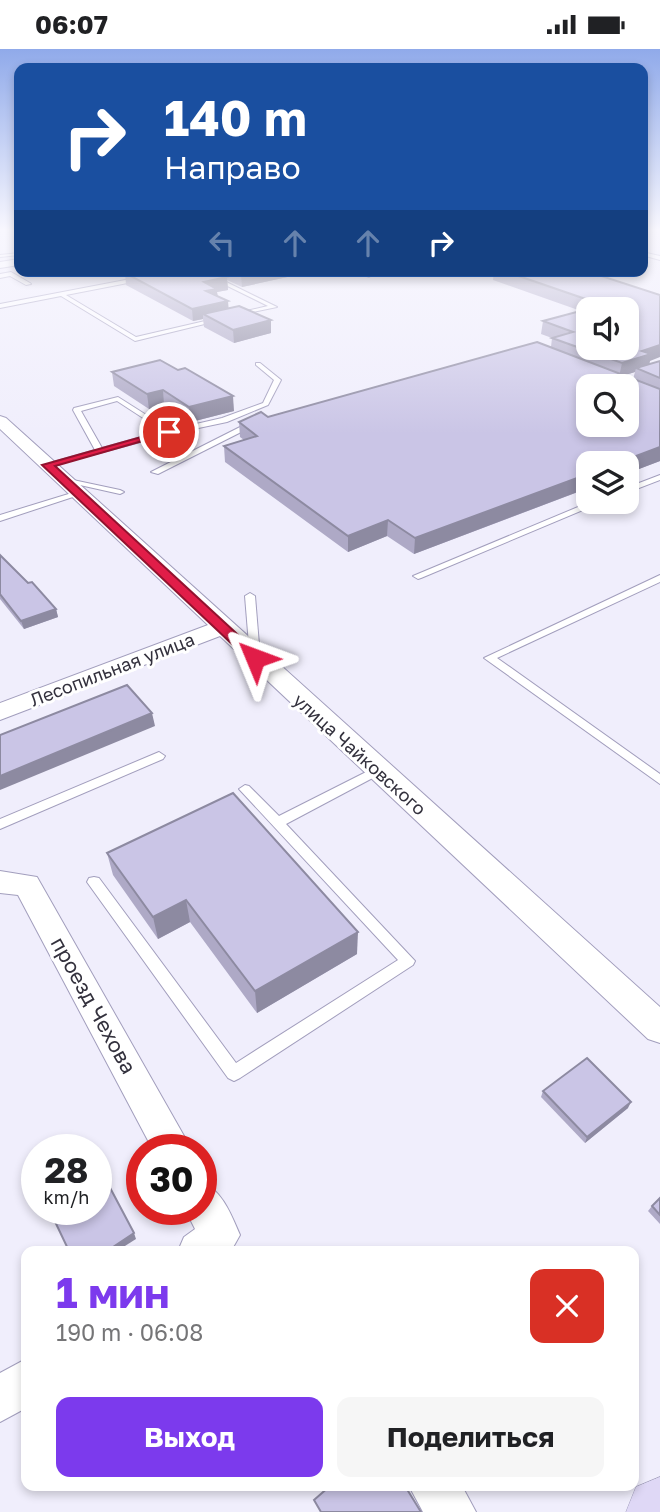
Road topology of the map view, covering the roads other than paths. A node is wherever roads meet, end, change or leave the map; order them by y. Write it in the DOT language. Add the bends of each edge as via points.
graph roads {
  1 [pos="44,297"];
  2 [pos="66,297"];
  3 [pos="254,297"];
  4 [pos="0,306"];
  5 [pos="258,364"];
  6 [pos="266,420"];
  7 [pos="0,421"];
  8 [pos="169,432"];
  9 [pos="100,451"];
  10 [pos="155,472"];
  11 [pos="660,477"];
  12 [pos="62,479"];
  13 [pos="639,486"];
  14 [pos="120,492"];
  15 [pos="576,511"];
  16 [pos="0,518"];
  17 [pos="418,576"];
  18 [pos="660,578"];
  19 [pos="250,596"];
  20 [pos="224,627"];
  21 [pos="255,658"];
  22 [pos="0,712"];
  23 [pos="159,756"];
  24 [pos="378,770"];
  25 [pos="660,780"];
  26 [pos="245,789"];
  27 [pos="277,823"];
  28 [pos="0,824"];
  29 [pos="0,881"];
  30 [pos="94,882"];
  31 [pos="660,1028"];
  32 [pos="164,1134"];
  33 [pos="21,1385"];
  34 [pos="0,1400"];
  35 [pos="437,1491"];
  36 [pos="452,1512"];
  1 -- 4 [label="lane"];
  2 -- 3 [label="lane" via="135,339 274,307"];
  5 -- 8 [label="lane" via="278,380 265,404 223,420"];
  6 -- 10 [label="lane"];
  7 -- 12 [label="street, улица Чайковского"];
  8 -- 9 [label="lane"];
  8 -- 9 [label="lane" via="118,399 78,410"];
  9 -- 12 [label="lane"];
  11 -- 13 [label="lane"];
  12 -- 14 [label="lane"];
  12 -- 16 [label="lane"];
  12 -- 20 [label="street, улица Чайковского"];
  15 -- 17 [label="lane"];
  18 -- 25 [label="lane" via="489,658"];
  19 -- 21 [label="lane"];
  20 -- 21 [label="street, улица Чайковского"];
  20 -- 22 [label="street, Лесопильная улица"];
  21 -- 24 [label="street, улица Чайковского"];
  23 -- 28 [label="lane"];
  24 -- 27 [label="lane"];
  24 -- 31 [label="street, улица Чайковского"];
  26 -- 27 [label="lane"];
  27 -- 30 [label="lane" via="408,961 234,1073"];
  29 -- 32 [label="street, проезд Чехова" via="27,885"];
  33 -- 34 [label="street"];
  35 -- 36 [label="street"];
}
